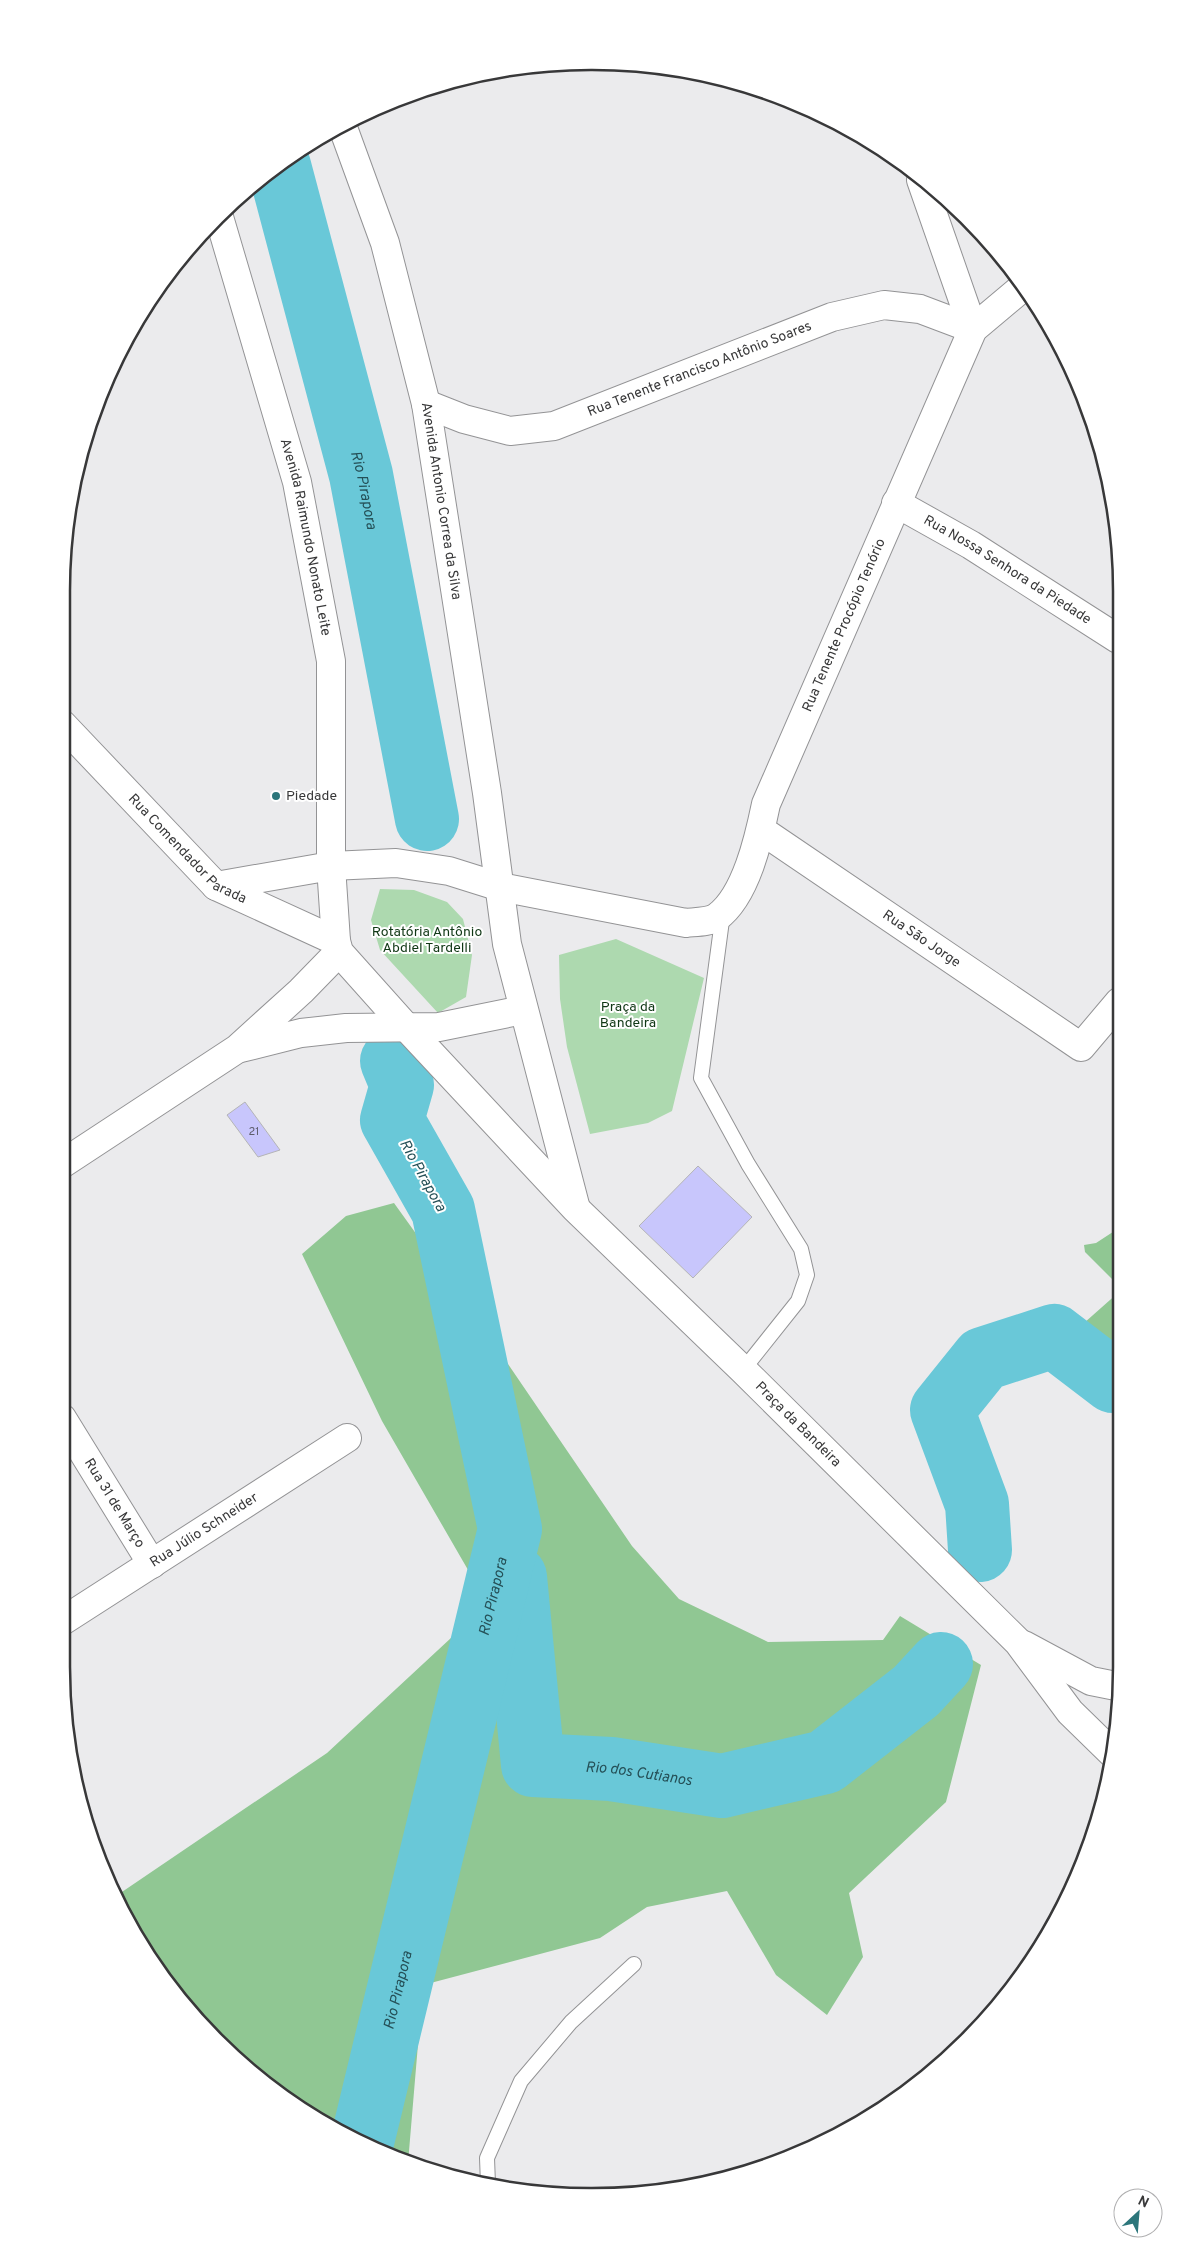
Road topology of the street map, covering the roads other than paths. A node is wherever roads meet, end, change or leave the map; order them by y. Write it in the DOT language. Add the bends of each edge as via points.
graph roads {
  1 [pos="345,133"];
  2 [pos="925,191"];
  3 [pos="221,225"];
  4 [pos="1018,292"];
  5 [pos="972,329"];
  6 [pos="426,404"];
  7 [pos="896,503"];
  8 [pos="1113,636"];
  9 [pos="70,732"];
  10 [pos="761,830"];
  11 [pos="331,866"];
  12 [pos="216,886"];
  13 [pos="500,886"];
  14 [pos="720,914"];
  15 [pos="337,946"];
  16 [pos="1113,1009"];
  17 [pos="523,1010"];
  18 [pos="407,1028"];
  19 [pos="237,1050"];
  20 [pos="70,1159"];
  21 [pos="576,1209"];
  22 [pos="743,1370"];
  23 [pos="70,1431"];
  24 [pos="347,1438"];
  25 [pos="152,1564"];
  26 [pos="70,1616"];
  27 [pos="1018,1642"];
  28 [pos="1112,1685"];
  29 [pos="1107,1748"];
  30 [pos="634,1964"];
  31 [pos="488,2177"];
  1 -- 6 [label="main road, Avenida Antonio Correa da Silva" via="385,243"];
  2 -- 5 [label="main road"];
  3 -- 11 [label="main road, Avenida Raimundo Nonato Leite" via="298,482 331,661"];
  4 -- 5 [label="main road"];
  5 -- 6 [label="main road, Rua Tenente Francisco Antônio Soares" via="920,310 884,305 832,317 554,426 510,431 464,419"];
  5 -- 7 [label="main road, Rua Tenente Procópio Tenório"];
  6 -- 13 [label="main road, Avenida Antonio Correa da Silva"];
  7 -- 8 [label="main road, Rua Nossa Senhora da Piedade" via="971,545"];
  7 -- 10 [label="main road, Rua Tenente Procópio Tenório" via="766,804"];
  9 -- 12 [label="main road, Rua Comendador Parada"];
  10 -- 14 [label="main road, Rua Tenente Procópio Tenório" via="738,894"];
  10 -- 16 [label="main road, Rua São Jorge" via="1081,1048"];
  11 -- 12 [label="main road"];
  11 -- 13 [label="main road" via="396,863 450,871"];
  11 -- 15 [label="main road, Avenida Raimundo Nonato Leite"];
  12 -- 15 [label="main road, Rua Comendador Parada"];
  13 -- 14 [label="main road" via="686,924"];
  13 -- 17 [label="main road" via="507,944"];
  14 -- 22 [label="lane" via="701,1078 748,1164 801,1249 807,1275 798,1301"];
  15 -- 18 [label="main road, Praça da Bandeira"];
  15 -- 19 [label="main road" via="301,991"];
  17 -- 18 [label="main road" via="439,1027"];
  17 -- 21 [label="main road"];
  18 -- 19 [label="main road" via="346,1028 301,1033"];
  18 -- 21 [label="main road, Praça da Bandeira"];
  19 -- 20 [label="main road"];
  21 -- 22 [label="main road, Praça da Bandeira"];
  22 -- 27 [label="main road, Praça da Bandeira"];
  23 -- 25 [label="main road, Rua 31 de Março"];
  24 -- 25 [label="main road, Rua Júlio Schneider"];
  25 -- 26 [label="main road, Rua Júlio Schneider"];
  27 -- 28 [label="main road" via="1091,1681"];
  27 -- 29 [label="main road" via="1070,1712"];
  30 -- 31 [label="lane" via="571,2022 521,2081 487,2158"];
}
